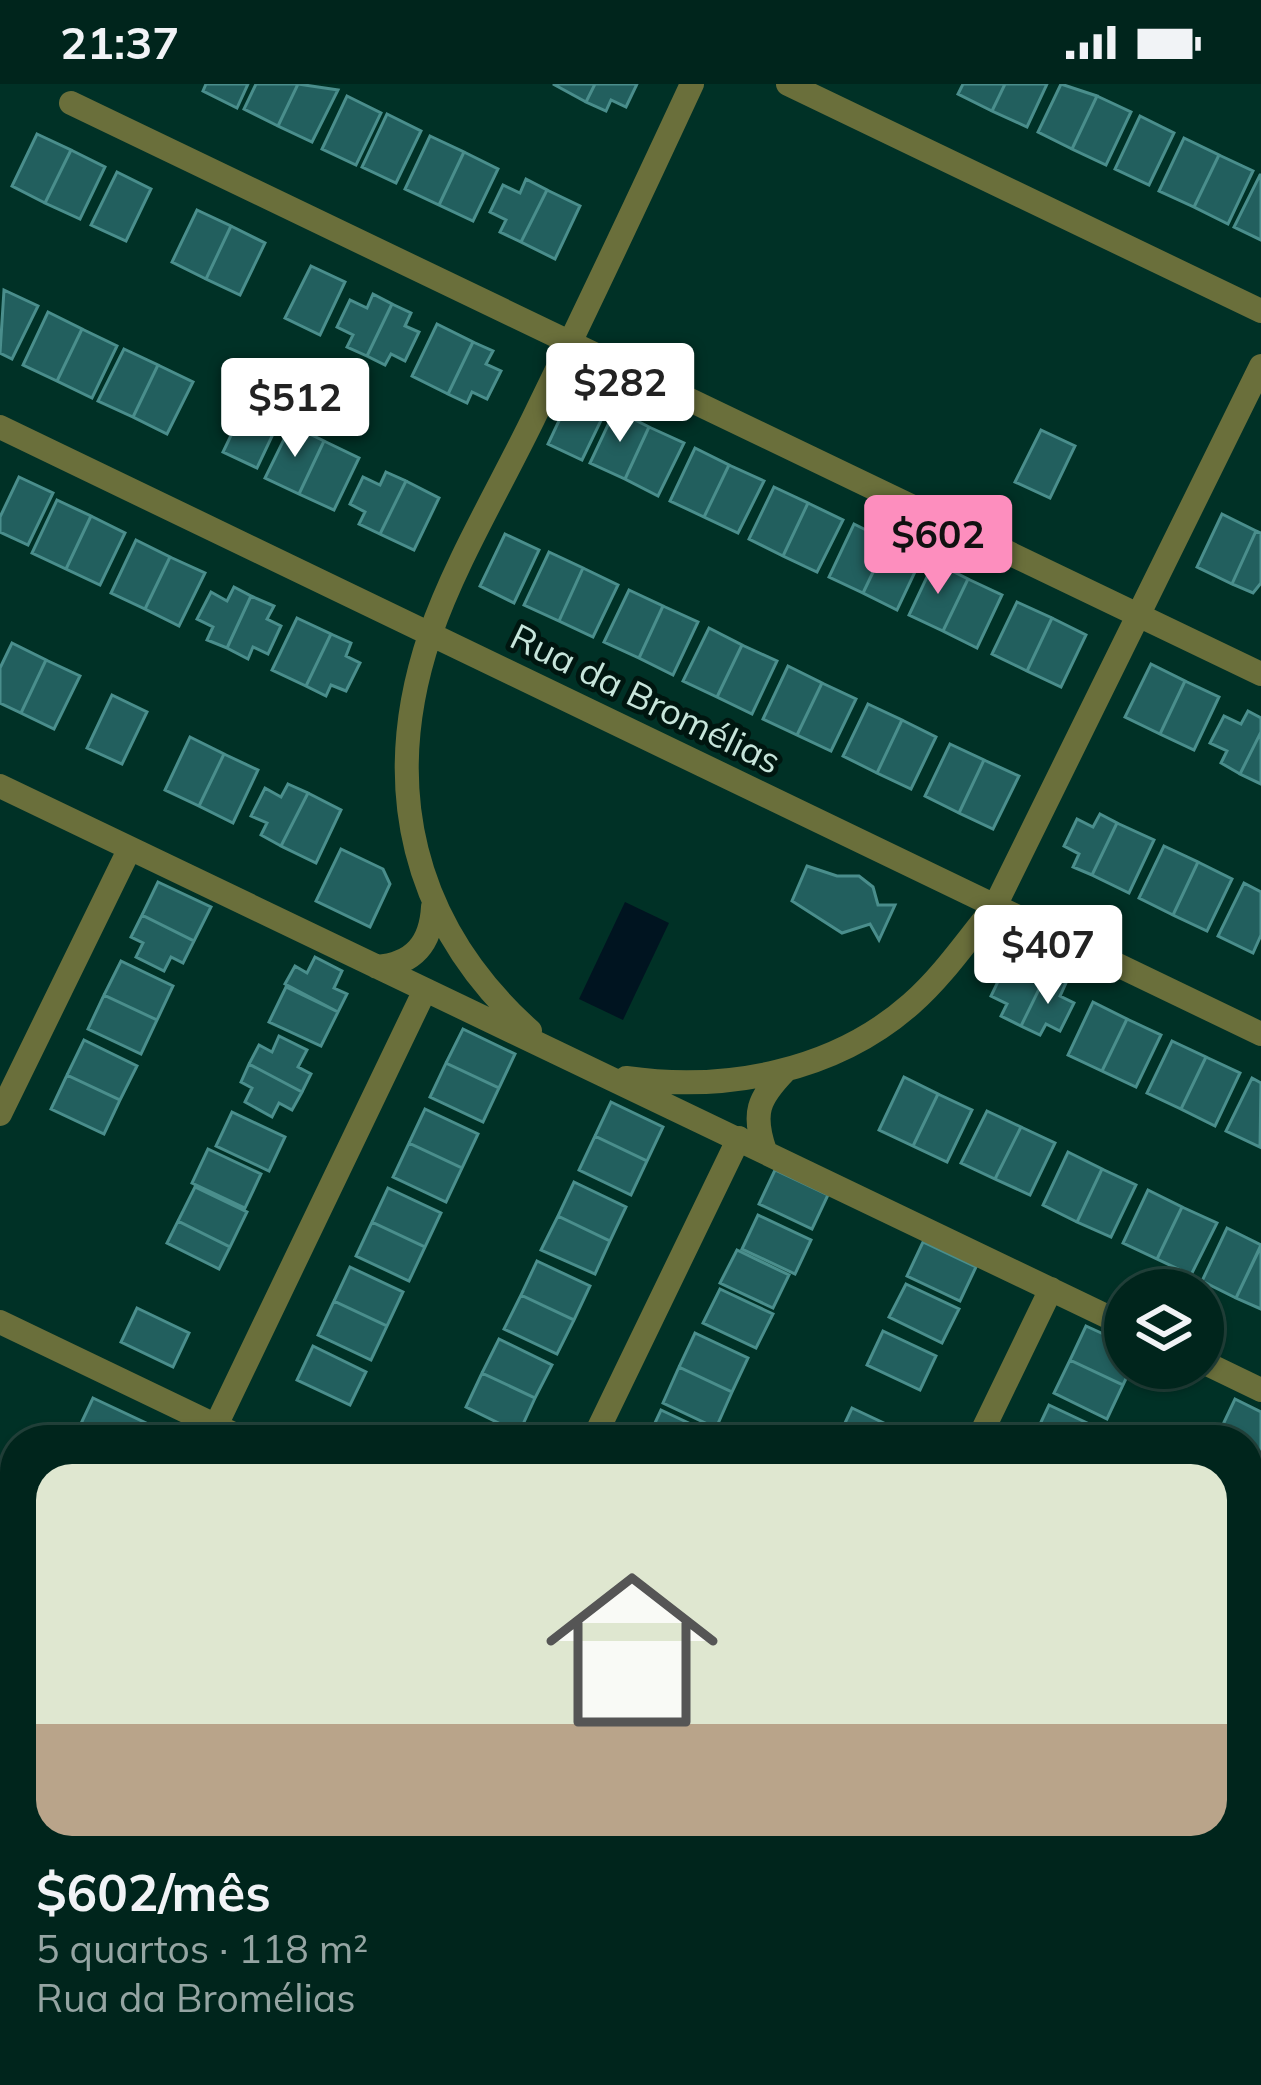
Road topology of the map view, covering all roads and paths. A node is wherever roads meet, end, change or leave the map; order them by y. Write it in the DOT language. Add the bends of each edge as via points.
graph roads {
  1 [pos="692,84"];
  2 [pos="788,84"];
  3 [pos="70,103"];
  4 [pos="1261,311"];
  5 [pos="570,343"];
  6 [pos="1261,366"];
  7 [pos="0,428"];
  8 [pos="1139,615"];
  9 [pos="430,634"];
  10 [pos="1261,674"];
  11 [pos="0,786"];
  12 [pos="129,850"];
  13 [pos="434,904"];
  14 [pos="995,906"];
  15 [pos="377,967"];
  16 [pos="425,990"];
  17 [pos="1261,1034"];
  18 [pos="550,1049"];
  19 [pos="785,1071"];
  20 [pos="606,1076"];
  21 [pos="0,1114"];
  22 [pos="739,1138"];
  23 [pos="765,1150"];
  24 [pos="1051,1289"];
  25 [pos="1104,1315"];
  26 [pos="0,1322"];
  27 [pos="1224,1372"];
  28 [pos="1261,1390"];
  29 [pos="198,1425"];
  30 [pos="217,1425"];
  31 [pos="600,1425"];
  32 [pos="985,1425"];
  1 -- 5 [label="street"];
  2 -- 4 [label="street"];
  3 -- 5 [label="street"];
  5 -- 8 [label="street"];
  5 -- 9 [label="street"];
  6 -- 8 [label="street"];
  7 -- 9 [label="street, Rua da Bromélias"];
  8 -- 10 [label="street"];
  8 -- 14 [label="street"];
  9 -- 13 [label="street" via="405,786"];
  9 -- 14 [label="street, Rua da Bromélias"];
  11 -- 12 [label="street"];
  12 -- 15 [label="street"];
  12 -- 21 [label="street"];
  13 -- 15 [label="street" via="431,932 418,952"];
  13 -- 18 [label="street" via="486,991"];
  14 -- 17 [label="street, Rua da Bromélias"];
  14 -- 19 [label="street" via="912,1003 860,1040"];
  15 -- 16 [label="street"];
  16 -- 18 [label="street"];
  16 -- 30 [label="street"];
  18 -- 20 [label="street"];
  19 -- 20 [label="street" via="685,1084"];
  19 -- 23 [label="street" via="762,1094 754,1120"];
  20 -- 22 [label="street"];
  22 -- 23 [label="street"];
  22 -- 31 [label="street"];
  23 -- 24 [label="street"];
  24 -- 25 [label="street"];
  24 -- 32 [label="street"];
  26 -- 29 [label="street"];
  27 -- 28 [label="street"];
}
